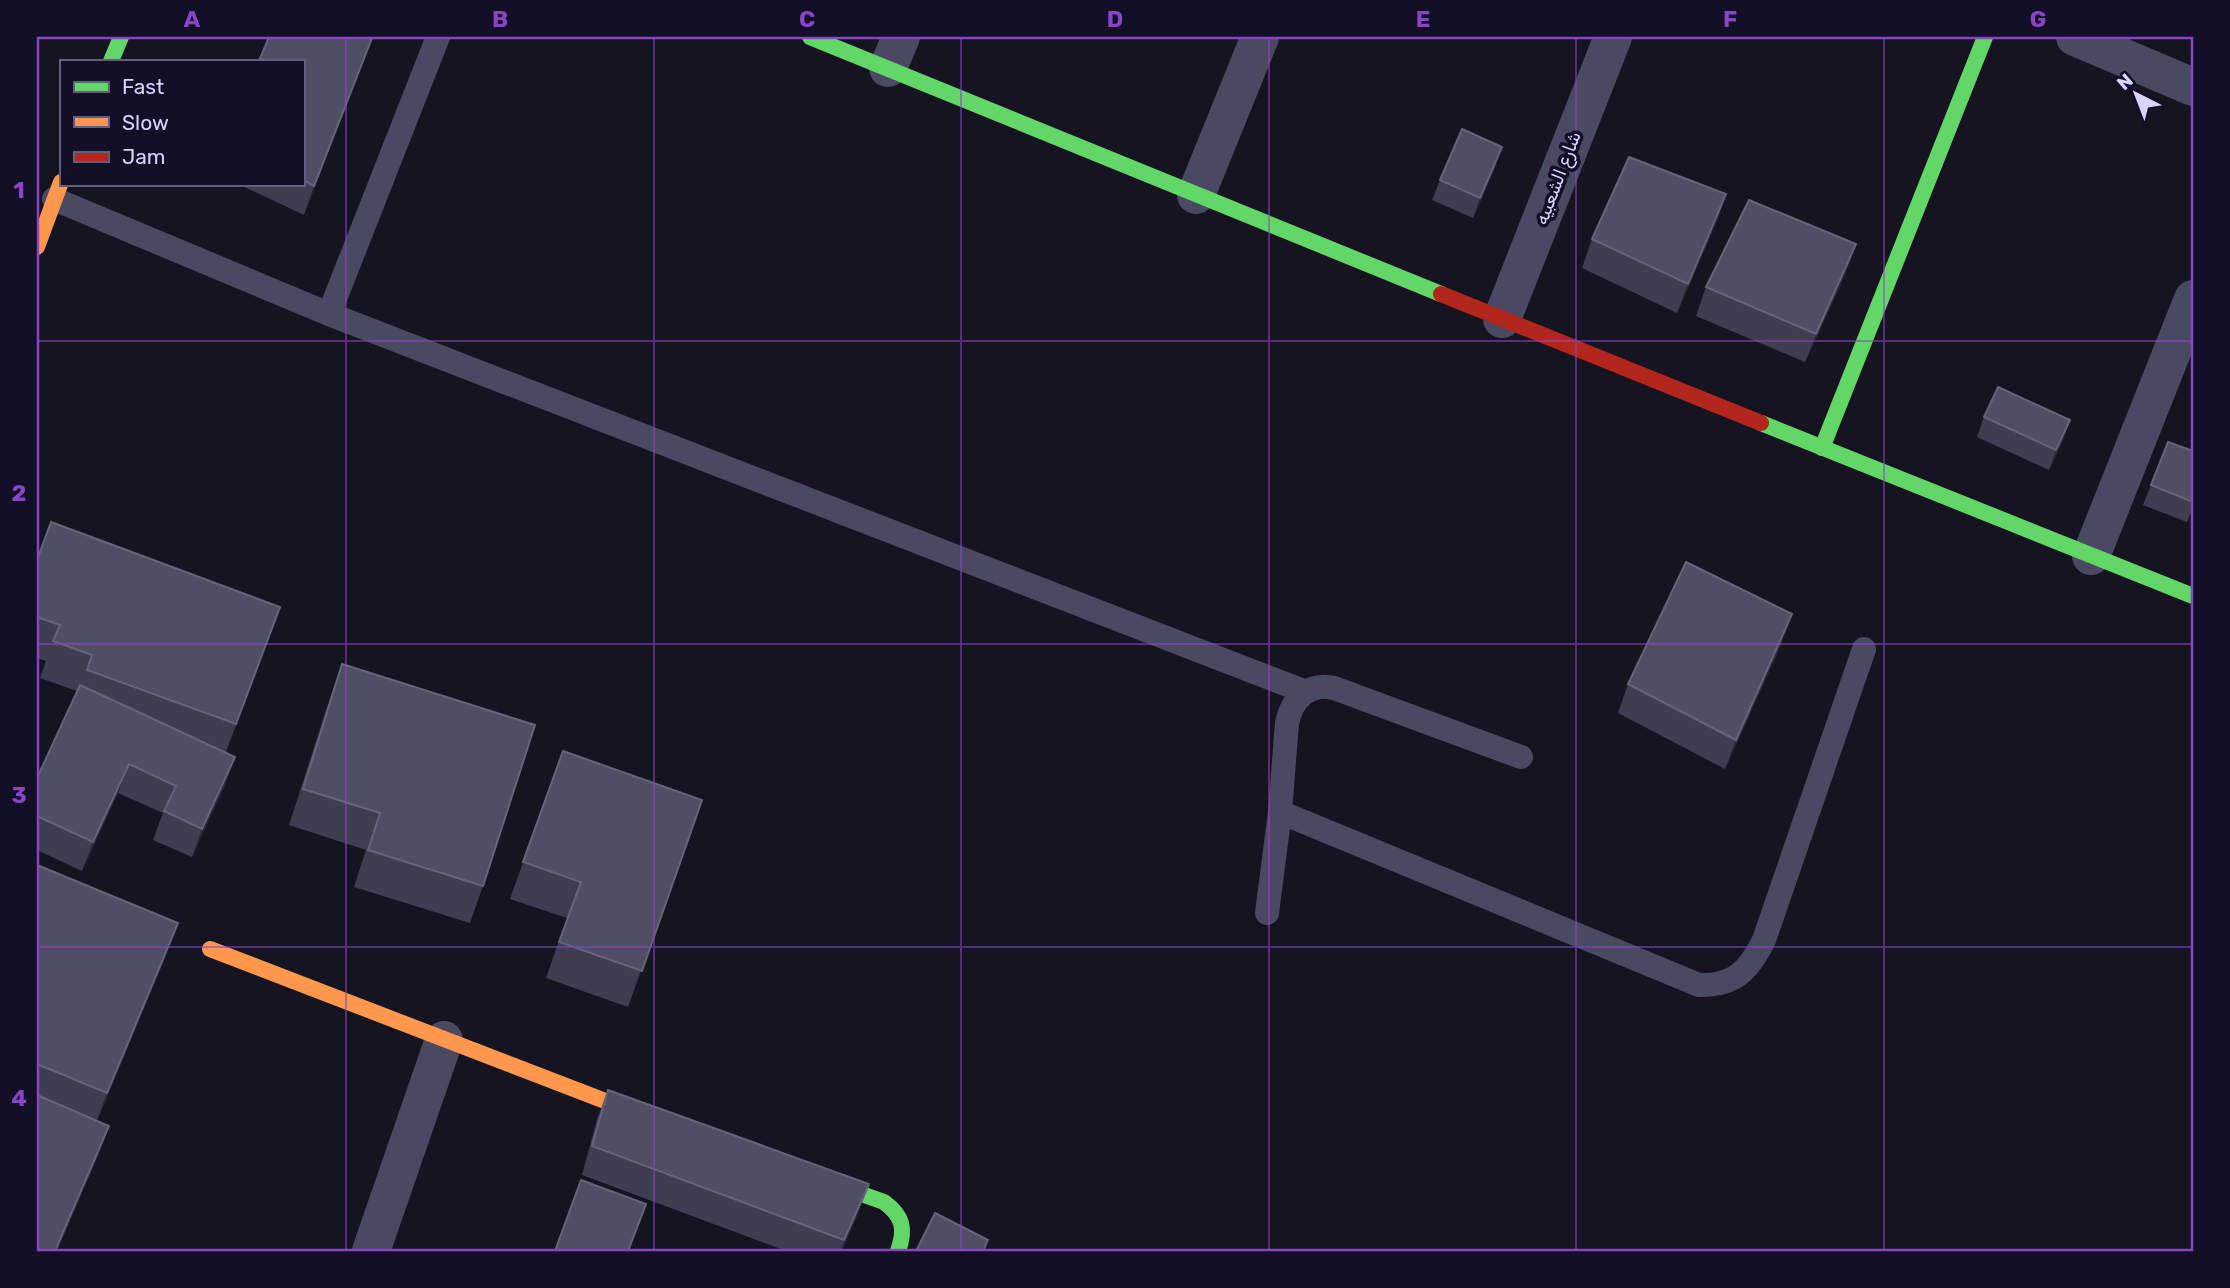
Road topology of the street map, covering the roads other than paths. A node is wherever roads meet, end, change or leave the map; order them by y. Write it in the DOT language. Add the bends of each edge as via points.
graph roads {
  1 [pos="121,37"];
  2 [pos="438,37"];
  3 [pos="810,37"];
  4 [pos="1260,37"];
  5 [pos="1613,37"];
  6 [pos="1986,37"];
  7 [pos="2075,37"];
  8 [pos="895,53"];
  9 [pos="111,60"];
  10 [pos="2193,86"];
  11 [pos="58,191"];
  12 [pos="1196,195"];
  13 [pos="37,247"];
  14 [pos="2193,299"];
  15 [pos="329,314"];
  16 [pos="1502,320"];
  17 [pos="1822,448"];
  18 [pos="2091,555"];
  19 [pos="2193,596"];
  20 [pos="1864,649"];
  21 [pos="1306,692"];
  22 [pos="1521,757"];
  23 [pos="1280,812"];
  24 [pos="1267,913"];
  25 [pos="210,949"];
  26 [pos="444,1040"];
  27 [pos="661,1123"];
  28 [pos="805,1174"];
  29 [pos="371,1251"];
  30 [pos="898,1251"];
  1 -- 9 [label="street"];
  2 -- 15 [label="lane"];
  3 -- 8 [label="street"];
  4 -- 12 [label="street"];
  5 -- 16 [label="street, شارع الشعبيه"];
  6 -- 17 [label="street"];
  7 -- 10 [label="street"];
  8 -- 12 [label="street"];
  11 -- 13 [label="street"];
  11 -- 15 [label="lane"];
  12 -- 16 [label="street"];
  14 -- 18 [label="street"];
  15 -- 21 [label="lane"];
  16 -- 17 [label="street"];
  17 -- 18 [label="street"];
  18 -- 19 [label="street"];
  20 -- 23 [label="lane" via="1764,940 1749,966 1722,984 1699,985"];
  21 -- 22 [label="lane" via="1324,685 1334,688"];
  21 -- 23 [label="lane" via="1290,709"];
  23 -- 24 [label="lane"];
  25 -- 26 [label="street"];
  26 -- 27 [label="street"];
  26 -- 29 [label="street"];
  28 -- 30 [label="street" via="893,1207 904,1225"];
}
